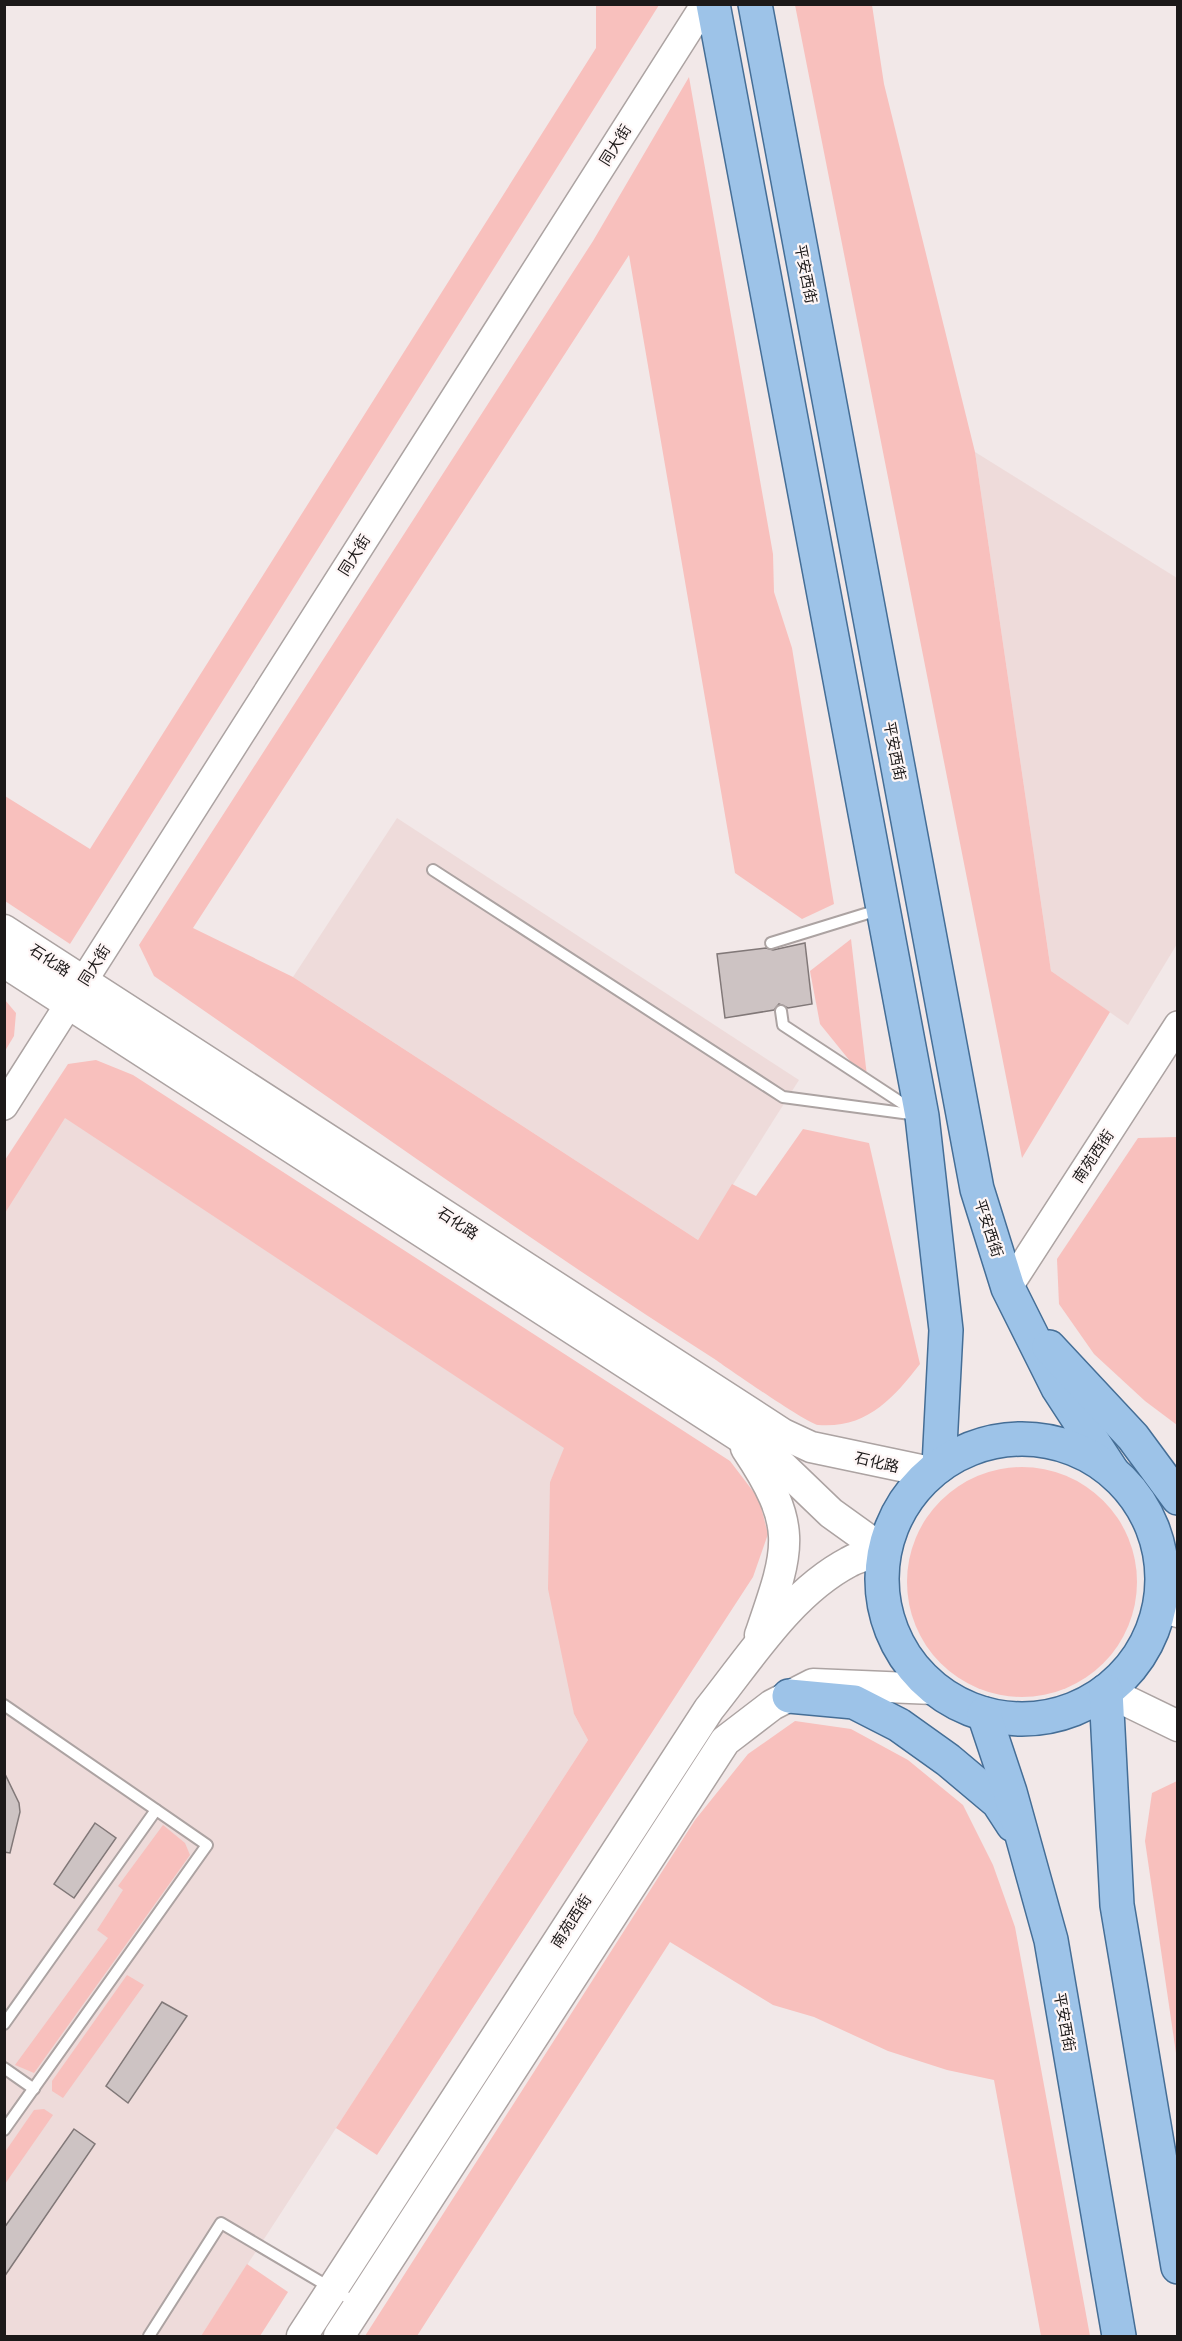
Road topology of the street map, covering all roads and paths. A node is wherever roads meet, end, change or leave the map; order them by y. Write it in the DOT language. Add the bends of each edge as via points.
graph roads {
  1 [pos="705,4"];
  2 [pos="713,4"];
  3 [pos="755,4"];
  4 [pos="433,870"];
  5 [pos="884,908"];
  6 [pos="4,930"];
  7 [pos="771,943"];
  8 [pos="4,962"];
  9 [pos="77,993"];
  10 [pos="781,1011"];
  11 [pos="1178,1025"];
  12 [pos="4,1106"];
  13 [pos="922,1116"];
  14 [pos="1008,1288"];
  15 [pos="1025,1322"];
  16 [pos="737,1435"];
  17 [pos="935,1469"];
  18 [pos="1112,1471"];
  19 [pos="1178,1498"];
  20 [pos="884,1551"];
  21 [pos="1170,1598"];
  22 [pos="753,1655"];
  23 [pos="934,1689"];
  24 [pos="1106,1691"];
  25 [pos="789,1696"];
  26 [pos="4,1705"];
  27 [pos="984,1714"];
  28 [pos="1178,1726"];
  29 [pos="156,1810"];
  30 [pos="1025,1843"];
  31 [pos="4,2024"];
  32 [pos="4,2068"];
  33 [pos="34,2088"];
  34 [pos="4,2130"];
  35 [pos="1178,2267"];
  36 [pos="333,2289"];
  37 [pos="359,2305"];
  38 [pos="149,2337"];
  39 [pos="302,2337"];
  40 [pos="339,2337"];
  41 [pos="1119,2337"];
  1 -- 9 [label="street, 同大街"];
  2 -- 5 [label="main road"];
  3 -- 14 [label="main road, 平安西街" via="977,1188"];
  4 -- 13 [label="lane" via="783,1097"];
  5 -- 7 [label="lane"];
  5 -- 13 [label="main road"];
  6 -- 9 [label="main road, 石化路"];
  8 -- 9 [label="main road, 石化路"];
  9 -- 12 [label="street, 同大街"];
  9 -- 16 [label="main road, 石化路"];
  9 -- 17 [label="main road, 石化路" via="783,1434 811,1447"];
  10 -- 13 [label="lane" via="783,1025"];
  11 -- 14 [label="street, 南苑西街"];
  13 -- 17 [label="main road" via="946,1330"];
  14 -- 15 [label="main road, 平安西街"];
  15 -- 18 [label="main road, 平安西街" via="1058,1388"];
  15 -- 19 [label="main road" via="1133,1437"];
  16 -- 20 [label="main road, 石化路" via="780,1464 831,1513"];
  16 -- 22 [label="main road" via="768,1481 782,1516 786,1543 779,1580"];
  17 -- 18 [label="main road" via="980,1445 1026,1438 1072,1447"];
  17 -- 20 [label="main road" via="896,1516"];
  18 -- 21 [label="main road" via="1140,1503 1158,1542"];
  20 -- 22 [label="main road, 南苑西街" via="851,1560 820,1580 786,1613"];
  20 -- 23 [label="main road" via="882,1597 892,1632 909,1663"];
  21 -- 24 [label="main road" via="1135,1662"];
  22 -- 36 [label="main road, 南苑西街" via="709,1709"];
  23 -- 25 [label="main road, 南苑西街" via="813,1684"];
  23 -- 27 [label="main road"];
  24 -- 27 [label="main road" via="1068,1712 1047,1716 1026,1719"];
  24 -- 28 [label="main road"];
  24 -- 35 [label="main road" via="1117,1905"];
  25 -- 30 [label="main road" via="854,1702 899,1725 998,1802"];
  25 -- 37 [label="main road, 南苑西街" via="725,1741"];
  26 -- 29 [label="lane"];
  27 -- 30 [label="main road, 平安西街"];
  29 -- 31 [label="lane"];
  29 -- 33 [label="lane" via="207,1845"];
  30 -- 41 [label="main road, 平安西街" via="1051,1941"];
  32 -- 33 [label="lane"];
  33 -- 34 [label="lane"];
  36 -- 37 [label="lane"];
  36 -- 38 [label="lane" via="221,2223"];
  36 -- 39 [label="main road, 南苑西街"];
  37 -- 40 [label="main road, 南苑西街"];
}
